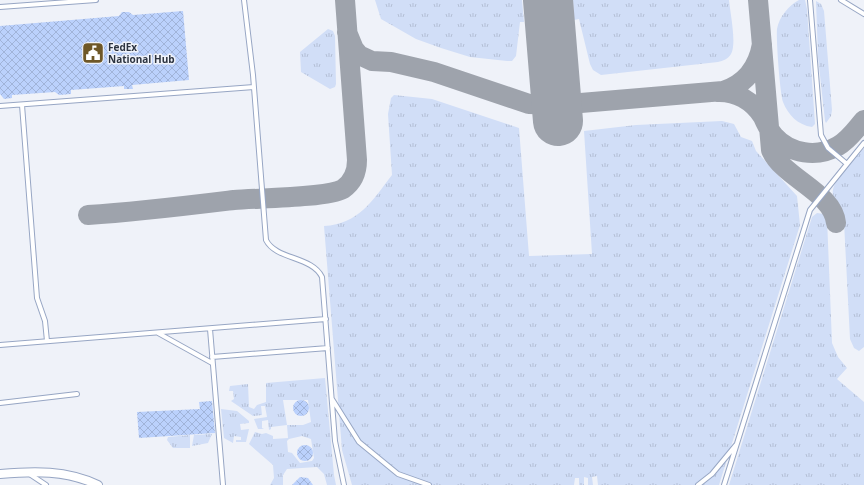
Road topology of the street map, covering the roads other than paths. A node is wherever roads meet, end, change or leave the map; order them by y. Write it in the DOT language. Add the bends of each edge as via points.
graph roads {
  1 [pos="96,0"];
  2 [pos="244,0"];
  3 [pos="810,0"];
  4 [pos="841,0"];
  5 [pos="0,7"];
  6 [pos="864,14"];
  7 [pos="254,87"];
  8 [pos="22,105"];
  9 [pos="0,106"];
  10 [pos="864,144"];
  11 [pos="847,164"];
  12 [pos="326,319"];
  13 [pos="210,329"];
  14 [pos="157,333"];
  15 [pos="47,341"];
  16 [pos="0,345"];
  17 [pos="328,348"];
  18 [pos="212,357"];
  19 [pos="212,363"];
  20 [pos="77,394"];
  21 [pos="332,398"];
  22 [pos="0,403"];
  23 [pos="737,443"];
  24 [pos="26,472"];
  25 [pos="0,474"];
  26 [pos="46,485"];
  27 [pos="98,485"];
  28 [pos="223,485"];
  29 [pos="344,485"];
  30 [pos="429,485"];
  31 [pos="698,485"];
  32 [pos="724,485"];
  1 -- 5 [label="lane"];
  2 -- 7 [label="lane"];
  3 -- 11 [label="lane" via="821,135 828,148"];
  4 -- 6 [label="lane"];
  7 -- 8 [label="lane"];
  7 -- 12 [label="lane" via="266,240 273,248 320,273"];
  8 -- 9 [label="lane"];
  8 -- 15 [label="lane" via="37,298 45,321"];
  10 -- 11 [label="lane"];
  11 -- 23 [label="lane" via="810,210"];
  12 -- 13 [label="lane"];
  12 -- 17 [label="lane"];
  13 -- 14 [label="lane"];
  13 -- 18 [label="lane"];
  14 -- 15 [label="lane"];
  14 -- 19 [label="lane"];
  15 -- 16 [label="lane"];
  17 -- 18 [label="lane"];
  17 -- 21 [label="lane"];
  18 -- 19 [label="lane"];
  19 -- 28 [label="lane"];
  20 -- 22 [label="lane"];
  21 -- 29 [label="lane" via="337,453"];
  21 -- 30 [label="lane" via="359,442 398,474"];
  23 -- 31 [label="lane" via="712,474"];
  23 -- 32 [label="lane"];
  24 -- 25 [label="street"];
  24 -- 26 [label="lane"];
  24 -- 27 [label="street" via="63,473"];
}
